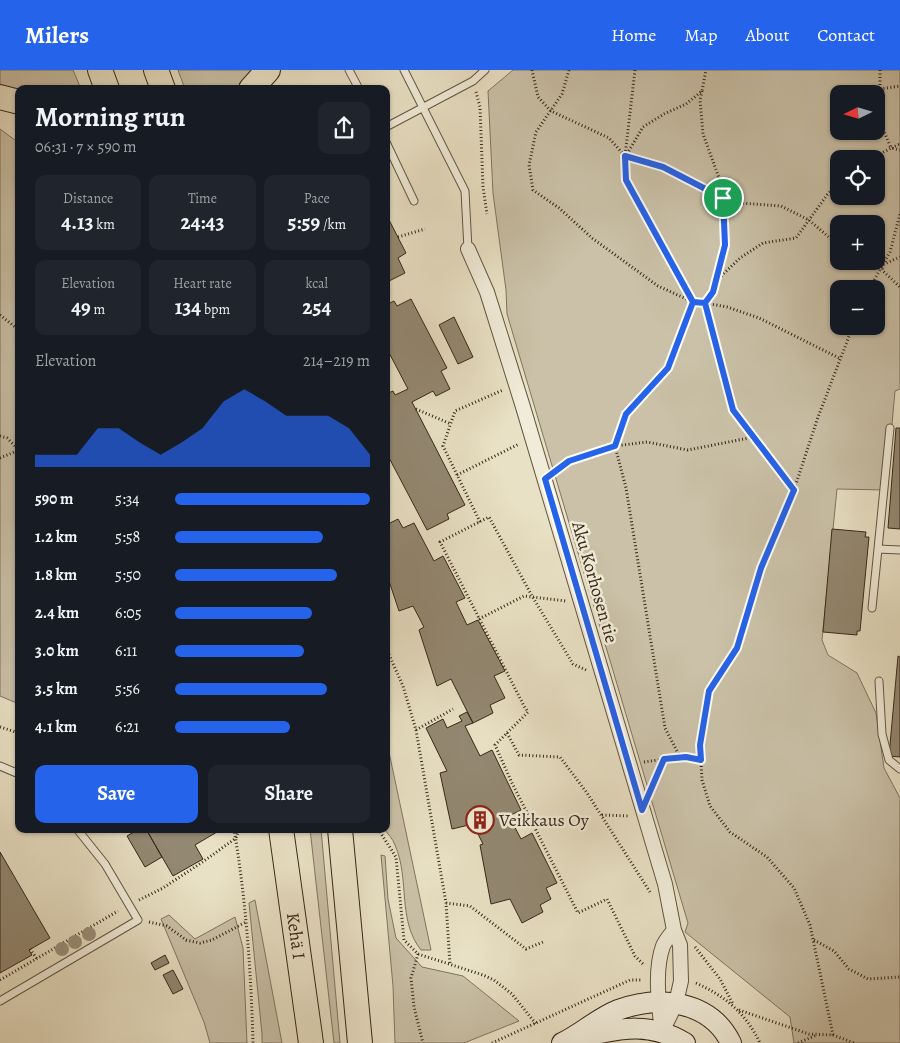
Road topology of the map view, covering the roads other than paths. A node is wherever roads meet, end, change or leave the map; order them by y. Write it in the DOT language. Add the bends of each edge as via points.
graph roads {
  1 [pos="100,70"];
  2 [pos="156,70"];
  3 [pos="268,70"];
  4 [pos="349,70"];
  5 [pos="404,70"];
  6 [pos="485,70"];
  7 [pos="106,85"];
  8 [pos="162,85"];
  9 [pos="255,85"];
  10 [pos="357,85"];
  11 [pos="0,97"];
  12 [pos="15,101"];
  13 [pos="423,109"];
  14 [pos="390,125"];
  15 [pos="390,150"];
  16 [pos="414,201"];
  17 [pos="468,249"];
  18 [pos="890,428"];
  19 [pos="878,549"];
  20 [pos="900,550"];
  21 [pos="872,608"];
  22 [pos="879,681"];
  23 [pos="0,766"];
  24 [pos="900,769"];
  25 [pos="15,772"];
  26 [pos="79,833"];
  27 [pos="282,833"];
  28 [pos="340,833"];
  29 [pos="674,930"];
  30 [pos="0,1001"];
  31 [pos="667,1002"];
  32 [pos="662,1032"];
  33 [pos="566,1041"];
  34 [pos="311,1043"];
  35 [pos="360,1043"];
  36 [pos="685,1043"];
  37 [pos="731,1043"];
  1 -- 7 [label="highway"];
  2 -- 8 [label="highway"];
  3 -- 9 [label="highway"];
  4 -- 10 [label="lane"];
  5 -- 13 [label="lane"];
  6 -- 13 [label="lane" via="474,81"];
  11 -- 12 [label="highway"];
  13 -- 14 [label="lane"];
  13 -- 17 [label="lane" via="465,191"];
  15 -- 16 [label="lane"];
  17 -- 29 [label="street, Aku Korhosen tie" via="487,292 545,479 632,775 637,813 665,884"];
  18 -- 19 [label="lane"];
  19 -- 20 [label="lane"];
  19 -- 21 [label="lane"];
  22 -- 24 [label="lane" via="882,734 889,760"];
  23 -- 25 [label="lane"];
  26 -- 30 [label="lane" via="105,864 138,920"];
  27 -- 34 [label="highway, Kehä I"];
  28 -- 35 [label="highway"];
  29 -- 31 [label="street, Aku Korhosen tie" via="663,946 659,970"];
  29 -- 31 [label="street, Aku Korhosen tie" via="680,945 681,980"];
  31 -- 32 [label="street, Aku Korhosen tie"];
  31 -- 33 [label="main road" via="640,1004 616,1011"];
  31 -- 37 [label="main road" via="695,1008 709,1016"];
  32 -- 33 [label="main road" via="632,1028"];
  32 -- 36 [label="main road"];
}
